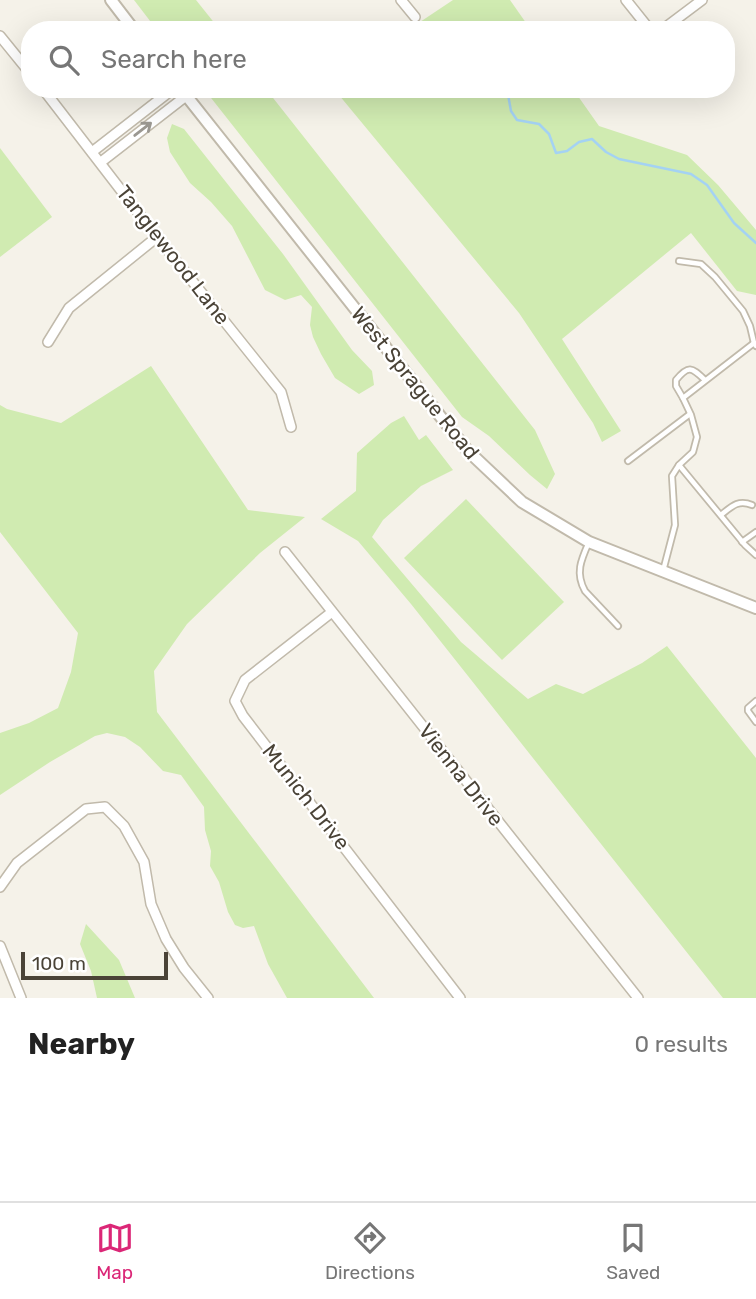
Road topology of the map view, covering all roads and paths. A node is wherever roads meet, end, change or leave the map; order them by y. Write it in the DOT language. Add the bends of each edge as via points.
graph roads {
  1 [pos="111,0"];
  2 [pos="401,0"];
  3 [pos="626,0"];
  4 [pos="702,0"];
  5 [pos="415,17"];
  6 [pos="127,21"];
  7 [pos="643,21"];
  8 [pos="674,21"];
  9 [pos="0,36"];
  10 [pos="21,62"];
  11 [pos="50,98"];
  12 [pos="161,98"];
  13 [pos="176,98"];
  14 [pos="188,98"];
  15 [pos="92,152"];
  16 [pos="101,162"];
  17 [pos="157,236"];
  18 [pos="679,261"];
  19 [pos="48,342"];
  20 [pos="755,345"];
  21 [pos="705,380"];
  22 [pos="683,398"];
  23 [pos="691,414"];
  24 [pos="290,427"];
  25 [pos="628,461"];
  26 [pos="679,465"];
  27 [pos="752,505"];
  28 [pos="721,515"];
  29 [pos="756,532"];
  30 [pos="589,542"];
  31 [pos="743,542"];
  32 [pos="285,552"];
  33 [pos="756,555"];
  34 [pos="663,571"];
  35 [pos="756,608"];
  36 [pos="332,612"];
  37 [pos="618,626"];
  38 [pos="755,704"];
  39 [pos="756,722"];
  40 [pos="0,887"];
  41 [pos="0,946"];
  42 [pos="21,998"];
  43 [pos="208,998"];
  44 [pos="460,998"];
  45 [pos="638,998"];
  1 -- 6 [label="street"];
  2 -- 5 [label="street"];
  3 -- 7 [label="street"];
  4 -- 8 [label="street"];
  9 -- 10 [label="street"];
  11 -- 15 [label="street, Tanglewood Lane"];
  12 -- 15 [label="street"];
  16 -- 13 [label="street, one-way"];
  14 -- 30 [label="street, West Sprague Road" via="467,450 522,502"];
  15 -- 16 [label="street, Tanglewood Lane"];
  16 -- 17 [label="street, Tanglewood Lane"];
  17 -- 19 [label="street" via="69,308"];
  17 -- 24 [label="street, Tanglewood Lane" via="281,392"];
  18 -- 20 [label="lane" via="701,264 715,277 743,311"];
  20 -- 21 [label="lane"];
  21 -- 22 [label="lane"];
  21 -- 22 [label="lane" via="694,369 683,372 676,380"];
  22 -- 23 [label="lane"];
  23 -- 25 [label="lane"];
  23 -- 26 [label="lane" via="696,437 693,452"];
  26 -- 28 [label="lane"];
  26 -- 34 [label="lane" via="672,476 675,525"];
  27 -- 28 [label="lane" via="736,503"];
  28 -- 31 [label="lane"];
  29 -- 31 [label="lane"];
  30 -- 34 [label="street, West Sprague Road"];
  30 -- 37 [label="lane" via="580,562 581,584"];
  31 -- 33 [label="lane"];
  32 -- 36 [label="street, Vienna Drive"];
  34 -- 35 [label="street, West Sprague Road"];
  36 -- 44 [label="street, Munich Drive" via="245,680 235,701"];
  36 -- 45 [label="street, Vienna Drive"];
  38 -- 39 [label="lane" via="748,711"];
  40 -- 43 [label="street" via="17,863 86,809 105,807 124,826 144,862 151,904 166,939"];
  41 -- 42 [label="street"];
}
